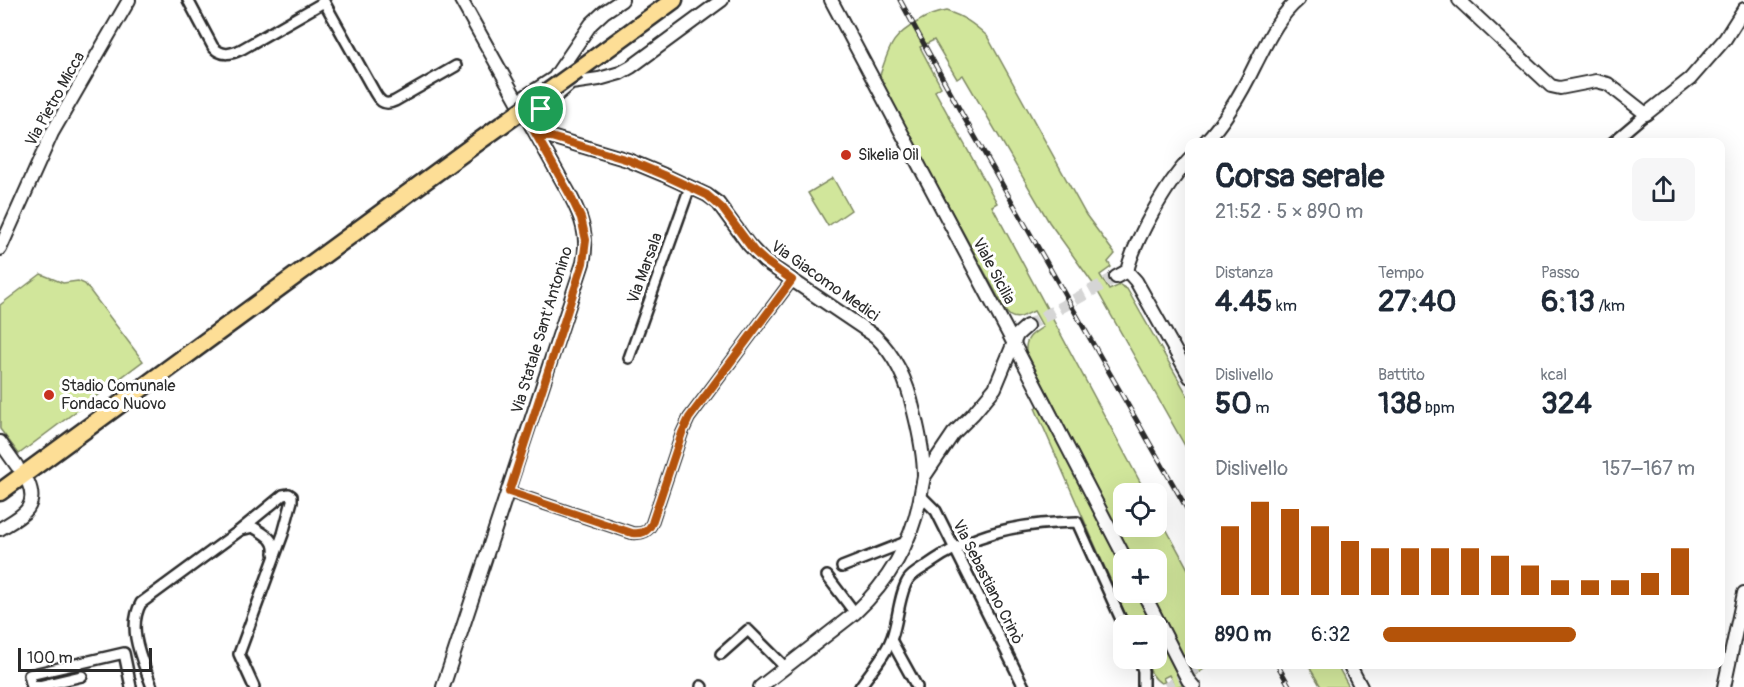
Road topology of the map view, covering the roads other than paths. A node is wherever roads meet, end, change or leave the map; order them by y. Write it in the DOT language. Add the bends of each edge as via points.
graph roads {
  1 [pos="129,0"];
  2 [pos="188,0"];
  3 [pos="461,0"];
  4 [pos="622,0"];
  5 [pos="674,0"];
  6 [pos="722,0"];
  7 [pos="831,0"];
  8 [pos="1298,0"];
  9 [pos="1459,0"];
  10 [pos="324,1"];
  11 [pos="1744,9"];
  12 [pos="456,66"];
  13 [pos="572,73"];
  14 [pos="518,101"];
  15 [pos="541,109"];
  16 [pos="525,114"];
  17 [pos="1646,114"];
  18 [pos="536,134"];
  19 [pos="1209,138"];
  20 [pos="1618,138"];
  21 [pos="1185,165"];
  22 [pos="690,187"];
  23 [pos="0,249"];
  24 [pos="792,280"];
  25 [pos="1028,326"];
  26 [pos="1014,345"];
  27 [pos="628,358"];
  28 [pos="1185,368"];
  29 [pos="0,442"];
  30 [pos="17,466"];
  31 [pos="924,477"];
  32 [pos="28,483"];
  33 [pos="0,492"];
  34 [pos="509,492"];
  35 [pos="920,495"];
  36 [pos="261,512"];
  37 [pos="0,529"];
  38 [pos="257,529"];
  39 [pos="239,531"];
  40 [pos="283,534"];
  41 [pos="271,539"];
  42 [pos="906,542"];
  43 [pos="954,549"];
  44 [pos="1120,549"];
  45 [pos="274,559"];
  46 [pos="895,565"];
  47 [pos="842,567"];
  48 [pos="827,576"];
  49 [pos="911,576"];
  50 [pos="1744,593"];
  51 [pos="1149,603"];
  52 [pos="855,613"];
  53 [pos="1119,615"];
  54 [pos="891,640"];
  55 [pos="721,654"];
  56 [pos="79,664"];
  57 [pos="784,667"];
  58 [pos="1142,669"];
  59 [pos="1352,669"];
  60 [pos="82,676"];
  61 [pos="1191,685"];
  62 [pos="33,687"];
  63 [pos="85,687"];
  64 [pos="131,687"];
  65 [pos="152,687"];
  66 [pos="254,687"];
  67 [pos="443,687"];
  68 [pos="760,687"];
  69 [pos="860,687"];
  70 [pos="917,687"];
  71 [pos="1024,687"];
  72 [pos="1143,687"];
  73 [pos="1361,687"];
  74 [pos="1724,687"];
  1 -- 23 [label="street, Via Pietro Micca" via="52,133"];
  2 -- 10 [label="street" via="213,47 228,54"];
  3 -- 14 [label="street, Via Statale Sant'Antonino"];
  4 -- 13 [label="street" via="591,24"];
  5 -- 13 [label="highway"];
  6 -- 13 [label="street" via="631,67 609,76"];
  7 -- 26 [label="street, Viale Sicilia"];
  8 -- 19 [label="street" via="1285,11 1243,90"];
  9 -- 17 [label="street" via="1551,86 1596,81 1608,84"];
  10 -- 12 [label="street" via="381,102 395,101"];
  11 -- 17 [label="street" via="1725,39 1690,79"];
  13 -- 14 [label="street" via="554,78"];
  13 -- 15 [label="street" via="566,86"];
  13 -- 33 [label="highway, bridge"];
  14 -- 16 [label="street, Via Statale Sant'Antonino"];
  15 -- 16 [label="street"];
  15 -- 18 [label="street"];
  16 -- 18 [label="street, Via Statale Sant'Antonino"];
  17 -- 20 [label="street"];
  18 -- 22 [label="street, Via Giacomo Medici" via="628,160"];
  18 -- 34 [label="street, Via Statale Sant'Antonino" via="577,208 586,249"];
  21 -- 28 [label="street" via="1170,183 1121,274 1136,281"];
  22 -- 24 [label="street, Via Giacomo Medici" via="718,203 754,251"];
  22 -- 27 [label="street, Via Marsala"];
  24 -- 31 [label="street, Via Giacomo Medici" via="875,336 895,361 912,401"];
  24 -- 34 [label="street" via="689,418 647,531 632,533"];
  25 -- 26 [label="street" via="1017,335"];
  26 -- 31 [label="street" via="995,388 952,434"];
  26 -- 44 [label="street, Viale Sicilia"];
  29 -- 30 [label="street"];
  31 -- 35 [label="street, Via Giacomo Medici"];
  32 -- 37 [label="street" via="32,494 29,508"];
  34 -- 67 [label="street, Via Statale Sant'Antonino"];
  35 -- 42 [label="street, Via Giacomo Medici"];
  35 -- 43 [label="street, Via Sebastiano Crinò" via="936,511"];
  36 -- 38 [label="street"];
  36 -- 39 [label="street"];
  36 -- 40 [label="street" via="283,495 292,496"];
  38 -- 39 [label="street" via="247,527"];
  38 -- 41 [label="street"];
  39 -- 65 [label="street" via="146,598 138,608 135,634"];
  40 -- 41 [label="street"];
  40 -- 45 [label="street"];
  41 -- 45 [label="street"];
  42 -- 46 [label="street, Via Giacomo Medici"];
  42 -- 47 [label="street"];
  43 -- 49 [label="street"];
  43 -- 53 [label="street" via="992,532 1046,522 1077,522"];
  43 -- 71 [label="street, Via Sebastiano Crinò"];
  45 -- 66 [label="street" via="239,654"];
  46 -- 49 [label="street"];
  46 -- 52 [label="street, Via Giacomo Medici"];
  48 -- 52 [label="street"];
  49 -- 54 [label="street"];
  50 -- 74 [label="street"];
  51 -- 61 [label="street"];
  52 -- 57 [label="street, Via Giacomo Medici"];
  54 -- 69 [label="street"];
  54 -- 70 [label="street"];
  55 -- 57 [label="street" via="748,630"];
  56 -- 60 [label="street"];
  56 -- 62 [label="street" via="29,675"];
  56 -- 64 [label="street" via="124,653"];
  57 -- 68 [label="street, Via Giacomo Medici"];
  58 -- 72 [label="street"];
  59 -- 73 [label="street"];
  60 -- 62 [label="street"];
  60 -- 63 [label="street"];
}
